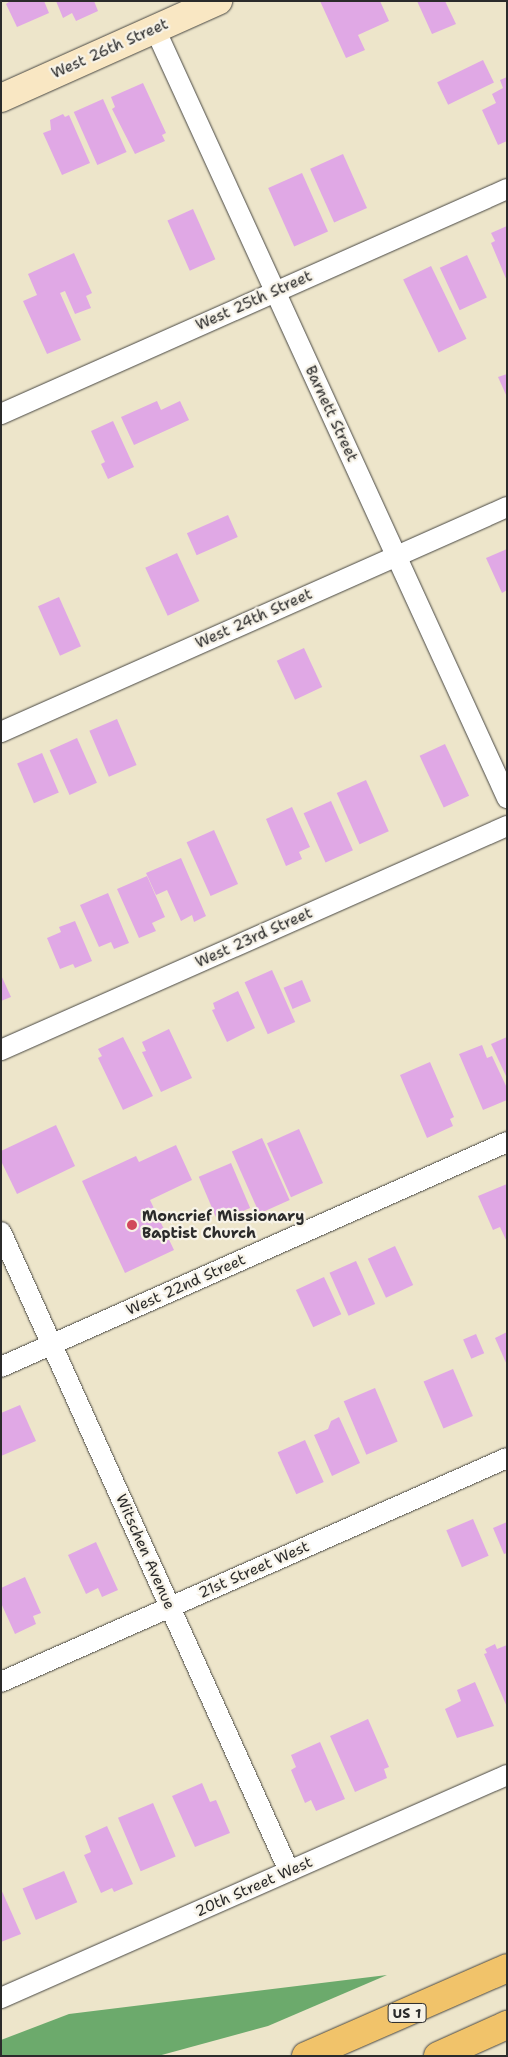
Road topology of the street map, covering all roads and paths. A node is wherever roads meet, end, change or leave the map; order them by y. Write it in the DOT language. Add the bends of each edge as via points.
graph roads {
  1 [pos="218,1"];
  2 [pos="155,29"];
  3 [pos="1,98"];
  4 [pos="507,189"];
  5 [pos="275,292"];
  6 [pos="1,414"];
  7 [pos="507,507"];
  8 [pos="397,556"];
  9 [pos="1,732"];
  10 [pos="507,798"];
  11 [pos="507,826"];
  12 [pos="1,1050"];
  13 [pos="507,1142"];
  14 [pos="1,1232"];
  15 [pos="52,1345"];
  16 [pos="1,1367"];
  17 [pos="507,1458"];
  18 [pos="170,1607"];
  19 [pos="1,1682"];
  20 [pos="507,1775"];
  21 [pos="289,1871"];
  22 [pos="507,1968"];
  23 [pos="1,1998"];
  24 [pos="507,2025"];
  25 [pos="306,2056"];
  26 [pos="438,2056"];
  1 -- 2 [label="main road, West 26th Street"];
  2 -- 3 [label="main road, West 26th Street"];
  2 -- 5 [label="street, Barnett Street"];
  4 -- 5 [label="street, West 25th Street"];
  5 -- 6 [label="street, West 25th Street"];
  5 -- 8 [label="street, Barnett Street"];
  7 -- 8 [label="street, West 24th Street"];
  8 -- 9 [label="street, West 24th Street"];
  8 -- 10 [label="street, Barnett Street"];
  11 -- 12 [label="street, West 23rd Street"];
  13 -- 15 [label="street, West 22nd Street"];
  14 -- 15 [label="street, Witschen Avenue"];
  15 -- 16 [label="street, West 22nd Street"];
  15 -- 18 [label="street, Witschen Avenue"];
  17 -- 18 [label="street, 21st Street West"];
  18 -- 19 [label="street, 21st Street West"];
  18 -- 21 [label="street, Witschen Avenue"];
  20 -- 21 [label="street, 20th Street West"];
  21 -- 23 [label="street, 20th Street West"];
  22 -- 25 [label="highway, US 1"];
  24 -- 26 [label="highway"];
}
